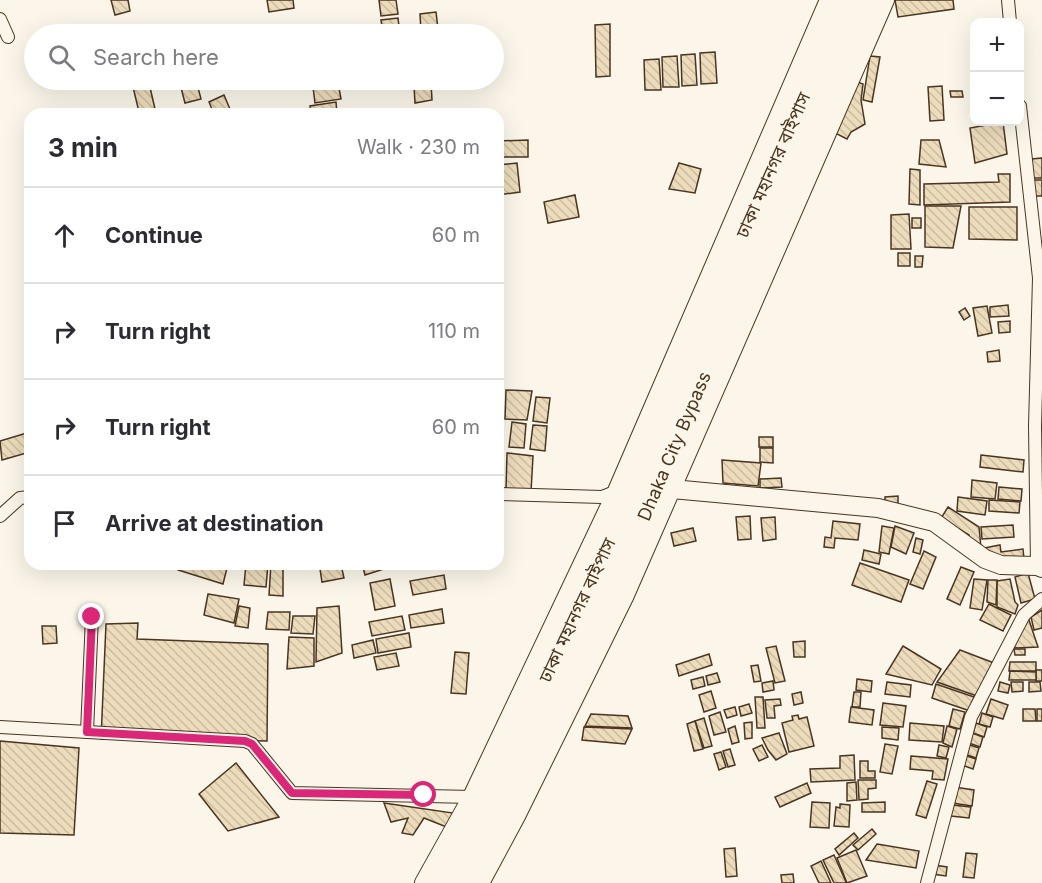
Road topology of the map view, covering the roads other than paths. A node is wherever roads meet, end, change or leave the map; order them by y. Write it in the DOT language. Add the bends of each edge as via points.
graph roads {
  1 [pos="829,0"];
  2 [pos="846,0"];
  3 [pos="868,0"];
  4 [pos="885,0"];
  5 [pos="1008,0"];
  6 [pos="1010,18"];
  7 [pos="0,19"];
  8 [pos="8,38"];
  9 [pos="1022,126"];
  10 [pos="672,489"];
  11 [pos="617,491"];
  12 [pos="504,494"];
  13 [pos="24,497"];
  14 [pos="0,516"];
  15 [pos="1040,567"];
  16 [pos="1042,599"];
  17 [pos="92,617"];
  18 [pos="0,728"];
  19 [pos="87,732"];
  20 [pos="472,797"];
  21 [pos="424,883"];
  22 [pos="440,883"];
  23 [pos="462,883"];
  24 [pos="480,883"];
  25 [pos="927,883"];
  1 -- 11 [label="main road"];
  2 -- 22 [label="highway, ঢাকা মহানগর বাইপাস" via="598,570 485,802"];
  3 -- 23 [label="highway, Dhaka City Bypass" via="642,521 503,809"];
  4 -- 10 [label="main road"];
  5 -- 6 [label="street"];
  7 -- 8 [label="street"];
  9 -- 15 [label="street" via="1039,278 1035,426"];
  10 -- 15 [label="main road" via="878,508 934,522 985,559 1001,565"];
  10 -- 24 [label="main road" via="620,606"];
  11 -- 12 [label="street" via="602,497"];
  11 -- 20 [label="main road"];
  13 -- 14 [label="street"];
  16 -- 25 [label="street" via="1024,615 971,717"];
  17 -- 19 [label="street"];
  18 -- 19 [label="street"];
  19 -- 20 [label="street" via="245,741 252,744 292,793"];
  20 -- 21 [label="main road"];
}
